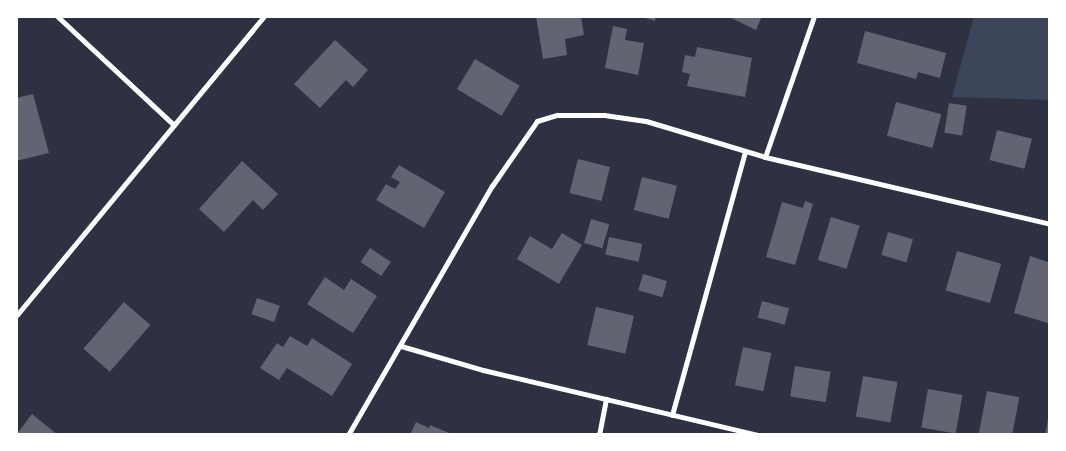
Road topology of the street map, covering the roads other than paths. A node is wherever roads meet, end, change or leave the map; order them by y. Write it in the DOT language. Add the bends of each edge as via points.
graph roads {
  1 [pos="56,16"];
  2 [pos="264,16"];
  3 [pos="814,16"];
  4 [pos="174,125"];
  5 [pos="745,152"];
  6 [pos="765,157"];
  7 [pos="1050,224"];
  8 [pos="16,316"];
  9 [pos="401,346"];
  10 [pos="606,399"];
  11 [pos="672,415"];
  12 [pos="348,435"];
  13 [pos="599,435"];
  14 [pos="757,435"];
  1 -- 4 [label="street"];
  2 -- 4 [label="street"];
  3 -- 6 [label="street"];
  4 -- 8 [label="street"];
  5 -- 6 [label="street"];
  5 -- 9 [label="street" via="646,121 604,115 558,115 537,121 492,186"];
  5 -- 11 [label="street"];
  6 -- 7 [label="street"];
  9 -- 10 [label="street" via="483,370"];
  9 -- 12 [label="street"];
  10 -- 11 [label="street"];
  10 -- 13 [label="street"];
  11 -- 14 [label="street"];
}
